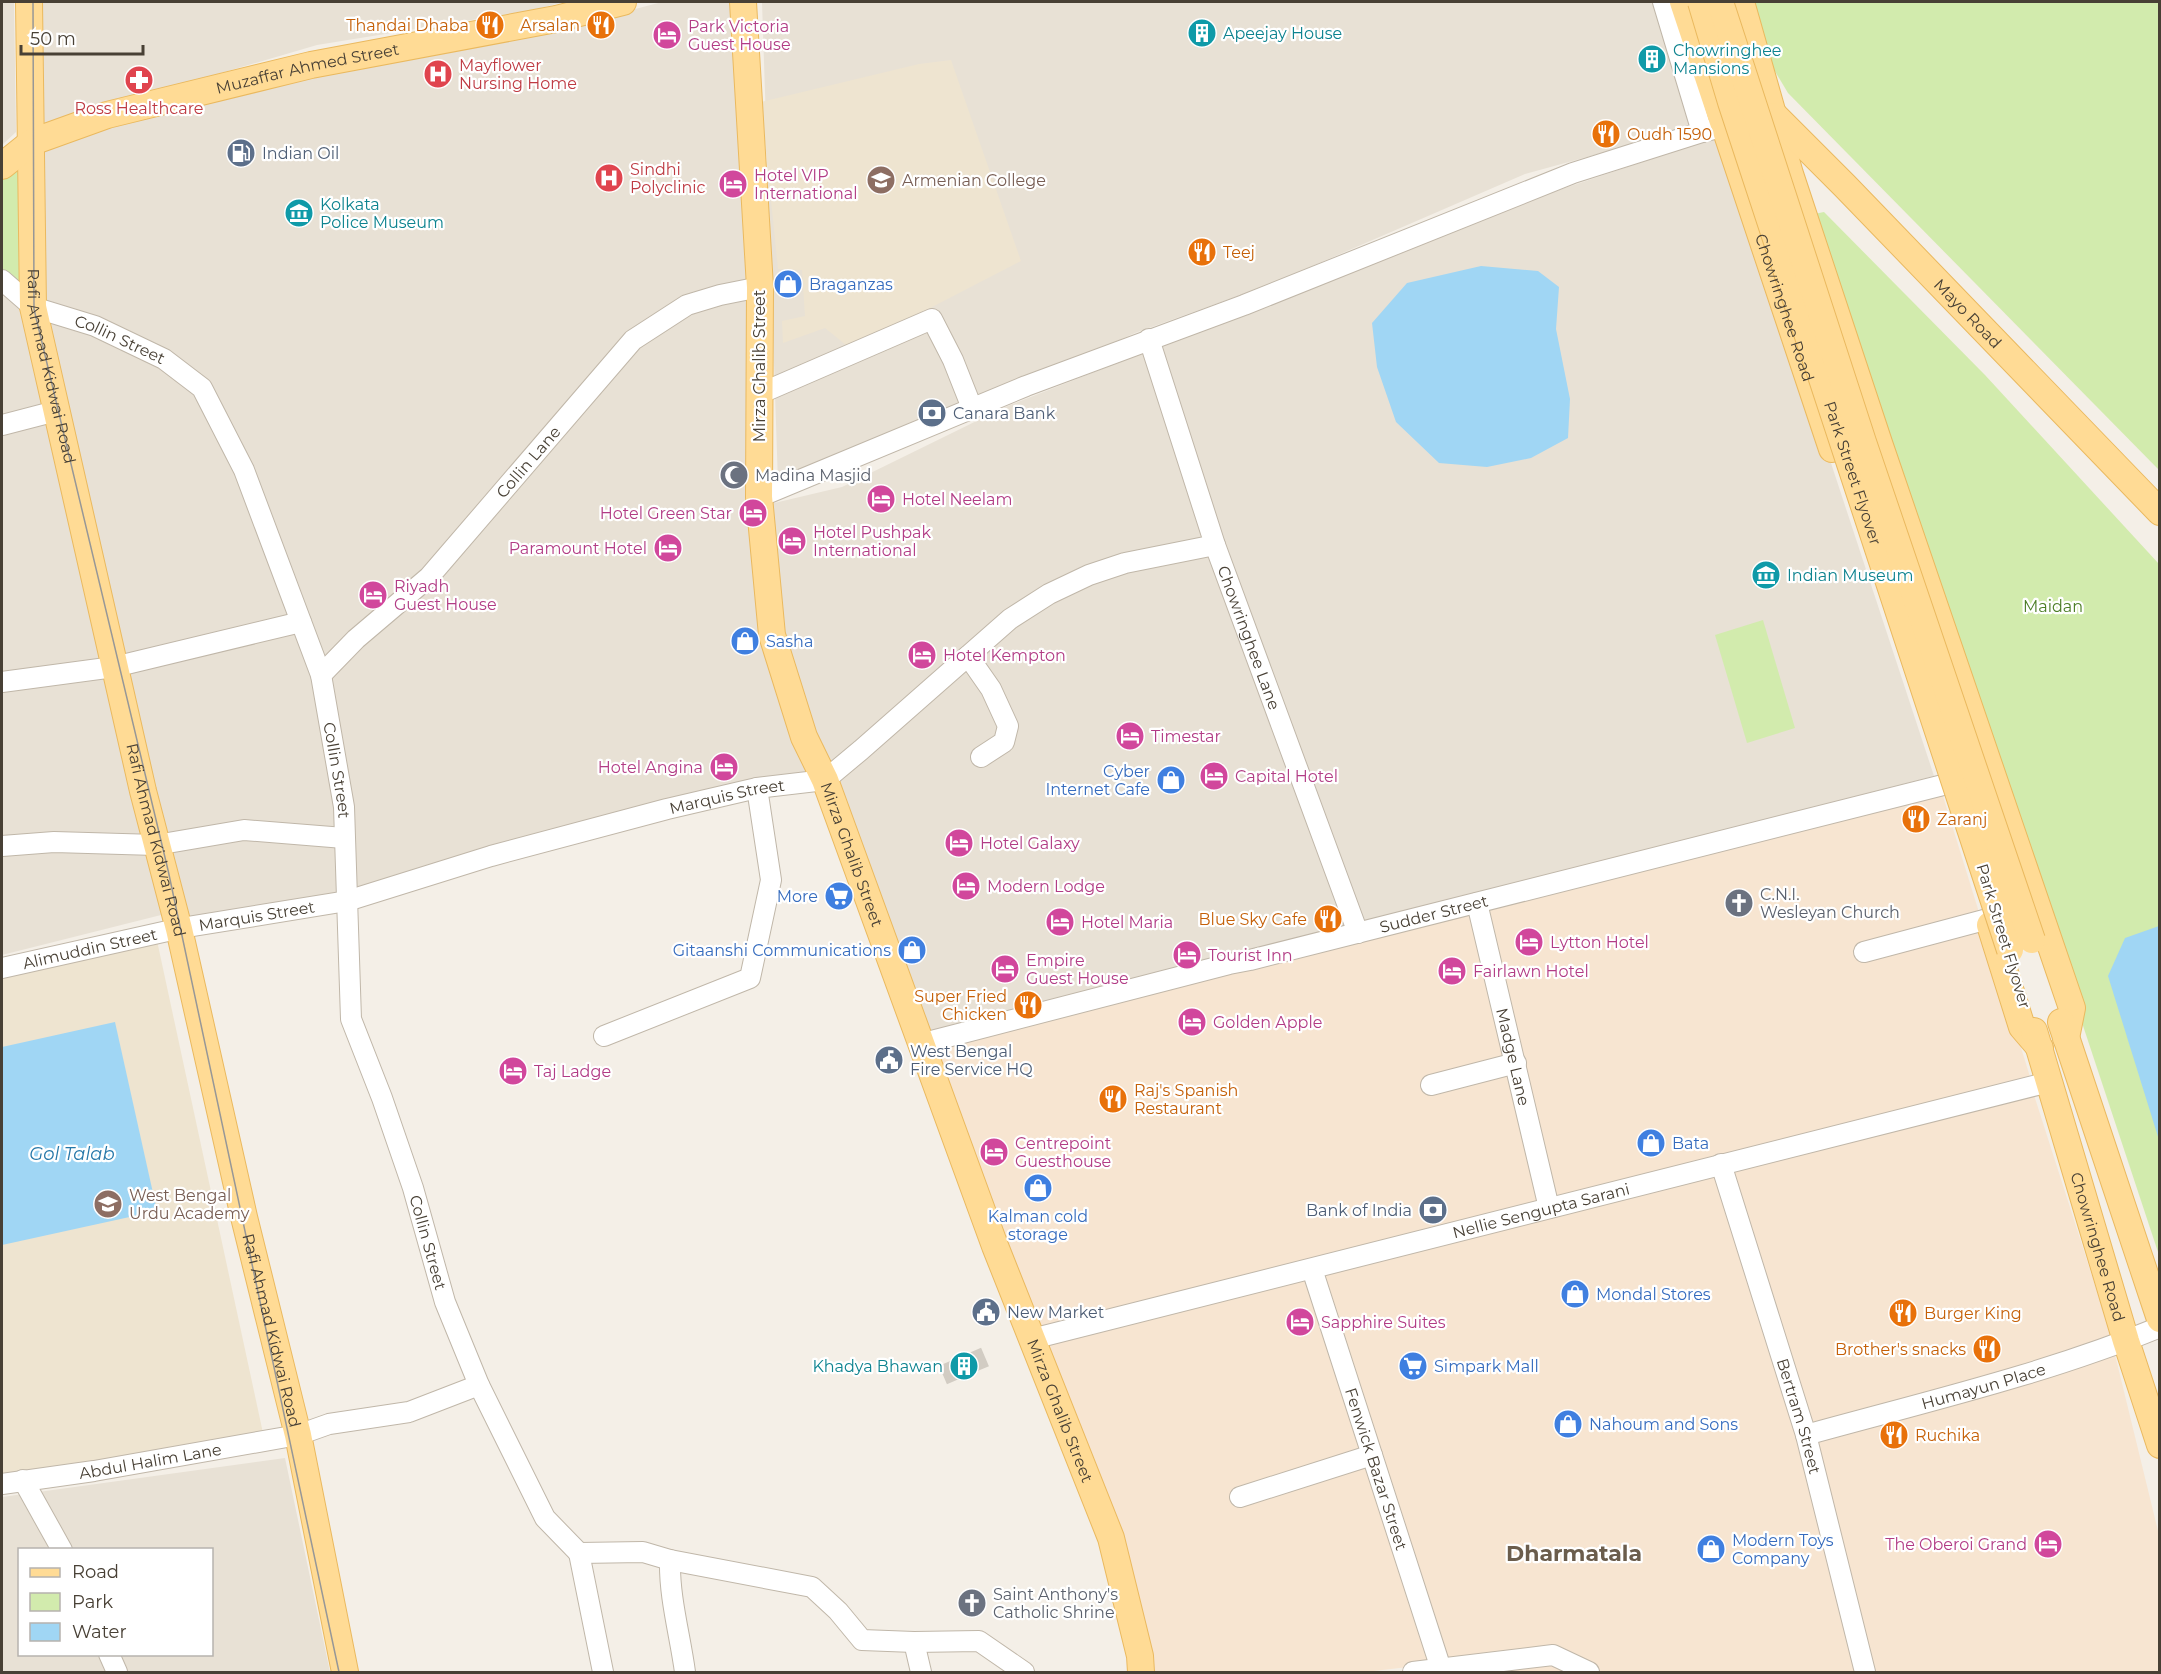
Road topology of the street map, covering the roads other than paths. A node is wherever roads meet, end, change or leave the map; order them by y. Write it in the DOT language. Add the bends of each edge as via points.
graph roads {
  1 [pos="29,2"];
  2 [pos="623,2"];
  3 [pos="743,2"];
  4 [pos="1663,2"];
  5 [pos="1683,2"];
  6 [pos="1701,2"];
  7 [pos="1720,2"];
  8 [pos="1741,2"];
  9 [pos="1774,116"];
  10 [pos="1713,129"];
  11 [pos="32,142"];
  12 [pos="2,166"];
  13 [pos="2,280"];
  14 [pos="760,287"];
  15 [pos="33,307"];
  16 [pos="1149,339"];
  17 [pos="759,394"];
  18 [pos="972,408"];
  19 [pos="56,411"];
  20 [pos="2,425"];
  21 [pos="759,497"];
  22 [pos="2160,512"];
  23 [pos="1215,545"];
  24 [pos="301,622"];
  25 [pos="968,656"];
  26 [pos="114,668"];
  27 [pos="321,675"];
  28 [pos="2,682"];
  29 [pos="981,757"];
  30 [pos="825,780"];
  31 [pos="1947,784"];
  32 [pos="758,788"];
  33 [pos="344,838"];
  34 [pos="156,845"];
  35 [pos="2,846"];
  36 [pos="346,901"];
  37 [pos="1478,903"];
  38 [pos="1988,919"];
  39 [pos="179,929"];
  40 [pos="1358,933"];
  41 [pos="2021,945"];
  42 [pos="1864,952"];
  43 [pos="2,968"];
  44 [pos="604,1036"];
  45 [pos="2066,1038"];
  46 [pos="920,1044"];
  47 [pos="2040,1048"];
  48 [pos="1516,1063"];
  49 [pos="2049,1082"];
  50 [pos="1431,1085"];
  51 [pos="1721,1164"];
  52 [pos="1549,1208"];
  53 [pos="1312,1269"];
  54 [pos="2160,1319"];
  55 [pos="2160,1327"];
  56 [pos="1032,1339"];
  57 [pos="2126,1341"];
  58 [pos="479,1385"];
  59 [pos="298,1435"];
  60 [pos="1806,1435"];
  61 [pos="2160,1445"];
  62 [pos="1372,1455"];
  63 [pos="23,1480"];
  64 [pos="2,1484"];
  65 [pos="1240,1497"];
  66 [pos="61,1548"];
  67 [pos="579,1553"];
  68 [pos="670,1560"];
  69 [pos="914,1642"];
  70 [pos="110,1656"];
  71 [pos="1441,1671"];
  72 [pos="117,1672"];
  73 [pos="345,1672"];
  74 [pos="603,1672"];
  75 [pos="685,1672"];
  76 [pos="921,1672"];
  77 [pos="1024,1672"];
  78 [pos="1141,1672"];
  79 [pos="1413,1672"];
  80 [pos="1589,1672"];
  81 [pos="1865,1672"];
  1 -- 11 [label="main road, Rafi Ahmad Kidwai Road"];
  2 -- 11 [label="main road, Muzaffar Ahmed Street" via="556,19 311,65 107,115"];
  3 -- 14 [label="main road, Mirza Ghalib Street"];
  4 -- 10 [label="street"];
  5 -- 10 [label="main road, Chowringhee Road"];
  6 -- 41 [label="main road, Park Street Flyover, bridge" via="1731,102"];
  7 -- 41 [label="main road, Park Street Flyover, bridge"];
  8 -- 9 [label="main road"];
  9 -- 10 [label="street"];
  9 -- 22 [label="main road, Mayo Road"];
  9 -- 45 [label="main road" via="1879,443 2072,1008"];
  10 -- 16 [label="street" via="1573,173"];
  10 -- 31 [label="main road, Chowringhee Road"];
  11 -- 12 [label="main road, Muzaffar Ahmed Street"];
  11 -- 15 [label="main road, Rafi Ahmad Kidwai Road"];
  13 -- 15 [label="street, Collin Street"];
  14 -- 17 [label="main road, Mirza Ghalib Street"];
  14 -- 27 [label="street, Collin Lane" via="687,305 633,340 429,577 356,639"];
  15 -- 19 [label="main road, Rafi Ahmad Kidwai Road"];
  15 -- 24 [label="street, Collin Street" via="95,326 164,359 202,388 244,470"];
  16 -- 18 [label="street"];
  16 -- 23 [label="street, Chowringhee Lane"];
  17 -- 18 [label="street" via="932,319"];
  17 -- 21 [label="main road, Mirza Ghalib Street"];
  18 -- 21 [label="street"];
  19 -- 20 [label="street"];
  19 -- 26 [label="main road, Rafi Ahmad Kidwai Road"];
  21 -- 30 [label="main road, Mirza Ghalib Street" via="772,635 804,737"];
  23 -- 25 [label="street" via="1125,563 1089,575 1011,618"];
  23 -- 40 [label="street, Chowringhee Lane"];
  24 -- 26 [label="street"];
  24 -- 27 [label="street, Collin Street"];
  25 -- 29 [label="street" via="991,689 1008,726 1004,742"];
  25 -- 30 [label="street"];
  26 -- 28 [label="street"];
  26 -- 34 [label="main road, Rafi Ahmad Kidwai Road"];
  27 -- 33 [label="street, Collin Street" via="344,807"];
  30 -- 32 [label="street, Marquis Street"];
  30 -- 46 [label="main road, Mirza Ghalib Street"];
  31 -- 37 [label="street, Sudder Street"];
  31 -- 38 [label="main road, Chowringhee Road"];
  32 -- 36 [label="street, Marquis Street" via="490,856"];
  32 -- 44 [label="street" via="771,880 750,978"];
  33 -- 34 [label="street" via="244,830"];
  33 -- 36 [label="street, Collin Street"];
  34 -- 35 [label="street" via="54,842"];
  34 -- 39 [label="main road, Rafi Ahmad Kidwai Road"];
  36 -- 39 [label="street, Marquis Street"];
  36 -- 58 [label="street, Collin Street" via="351,1018 413,1188 445,1302"];
  37 -- 40 [label="street, Sudder Street"];
  37 -- 48 [label="street, Madge Lane"];
  38 -- 42 [label="street"];
  38 -- 47 [label="main road, Chowringhee Road" via="2022,1027"];
  39 -- 43 [label="street, Alimuddin Street"];
  39 -- 59 [label="main road, Rafi Ahmad Kidwai Road"];
  40 -- 46 [label="street, Sudder Street"];
  41 -- 45 [label="main road, Park Street Flyover"];
  41 -- 47 [label="main road, Park Street Flyover"];
  45 -- 54 [label="main road, Chowringhee Road"];
  46 -- 56 [label="main road, Mirza Ghalib Street"];
  47 -- 49 [label="main road, Chowringhee Road"];
  48 -- 50 [label="street"];
  48 -- 52 [label="street, Madge Lane"];
  49 -- 51 [label="street, Nellie Sengupta Sarani"];
  49 -- 57 [label="main road, Chowringhee Road"];
  51 -- 52 [label="street, Nellie Sengupta Sarani"];
  51 -- 60 [label="street, Bertram Street"];
  52 -- 53 [label="street, Nellie Sengupta Sarani"];
  53 -- 56 [label="street, Nellie Sengupta Sarani"];
  53 -- 62 [label="street, Fenwick Bazar Street"];
  55 -- 57 [label="street, Humayun Place"];
  56 -- 78 [label="main road, Mirza Ghalib Street" via="1111,1538"];
  57 -- 60 [label="street, Humayun Place" via="2046,1369"];
  57 -- 61 [label="main road, Chowringhee Road"];
  58 -- 59 [label="street" via="409,1412 329,1424"];
  58 -- 67 [label="street, Collin Street" via="545,1518"];
  59 -- 63 [label="street, Abdul Halim Lane"];
  59 -- 73 [label="main road, Rafi Ahmad Kidwai Road"];
  60 -- 81 [label="street, Bertram Street"];
  62 -- 65 [label="street"];
  62 -- 71 [label="street, Fenwick Bazar Street"];
  63 -- 64 [label="street, Abdul Halim Lane"];
  63 -- 66 [label="street"];
  67 -- 68 [label="street" via="643,1552"];
  67 -- 74 [label="street"];
  68 -- 69 [label="street" via="812,1587 862,1640"];
  68 -- 75 [label="street" via="669,1582"];
  69 -- 76 [label="street"];
  69 -- 77 [label="street" via="979,1641"];
  70 -- 72 [label="street"];
  71 -- 79 [label="street"];
  71 -- 80 [label="street" via="1553,1655"];
}
